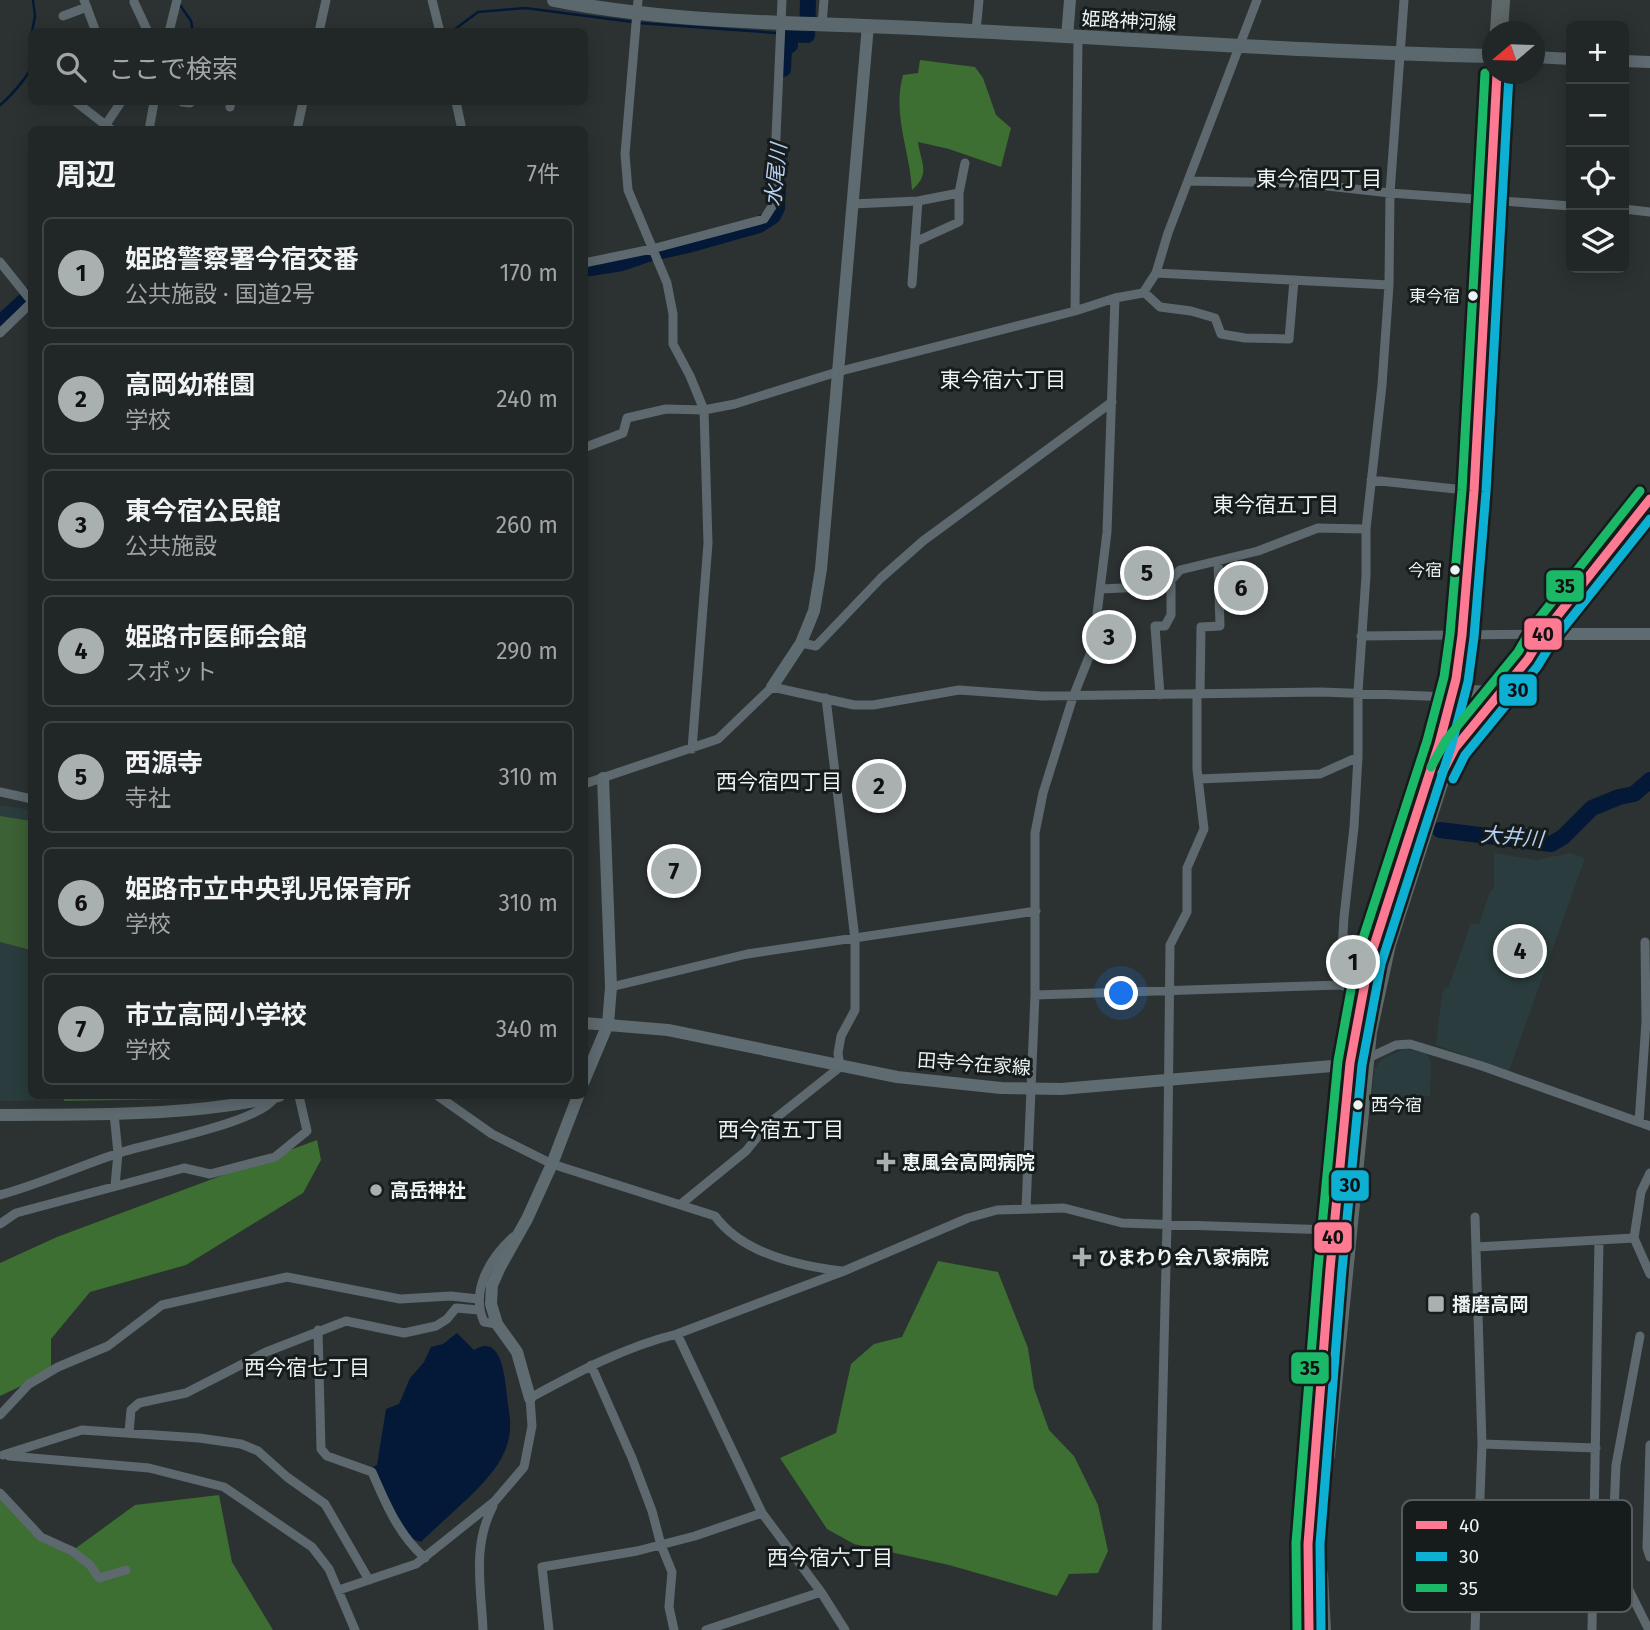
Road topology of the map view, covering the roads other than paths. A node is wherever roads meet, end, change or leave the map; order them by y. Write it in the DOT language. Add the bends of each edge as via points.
graph roads {
  1 [pos="177,0"];
  2 [pos="326,0"];
  3 [pos="432,0"];
  4 [pos="554,0"];
  5 [pos="782,0"];
  6 [pos="824,0"];
  7 [pos="979,0"];
  8 [pos="1070,0"];
  9 [pos="1257,0"];
  10 [pos="1404,0"];
  11 [pos="1501,0"];
  12 [pos="134,2"];
  13 [pos="85,4"];
  14 [pos="637,7"];
  15 [pos="63,16"];
  16 [pos="1500,21"];
  17 [pos="782,23"];
  18 [pos="820,24"];
  19 [pos="868,25"];
  20 [pos="94,28"];
  21 [pos="146,28"];
  22 [pos="170,28"];
  23 [pos="320,28"];
  24 [pos="439,28"];
  25 [pos="975,31"];
  26 [pos="1072,37"];
  27 [pos="1239,47"];
  28 [pos="1398,54"];
  29 [pos="1482,56"];
  30 [pos="1545,58"];
  31 [pos="1566,59"];
  32 [pos="1629,61"];
  33 [pos="1650,62"];
  34 [pos="1496,84"];
  35 [pos="80,105"];
  36 [pos="120,105"];
  37 [pos="153,105"];
  38 [pos="302,105"];
  39 [pos="457,105"];
  40 [pos="106,126"];
  41 [pos="110,126"];
  42 [pos="150,126"];
  43 [pos="298,126"];
  44 [pos="461,126"];
  45 [pos="965,163"];
  46 [pos="1188,181"];
  47 [pos="959,193"];
  48 [pos="1390,193"];
  49 [pos="1489,200"];
  50 [pos="918,201"];
  51 [pos="852,204"];
  52 [pos="1566,206"];
  53 [pos="1629,210"];
  54 [pos="1650,212"];
  55 [pos="915,242"];
  56 [pos="654,253"];
  57 [pos="588,262"];
  58 [pos="1,268"];
  59 [pos="1156,273"];
  60 [pos="1294,280"];
  61 [pos="912,284"];
  62 [pos="1389,285"];
  63 [pos="1144,292"];
  64 [pos="28,298"];
  65 [pos="1115,298"];
  66 [pos="28,306"];
  67 [pos="1075,311"];
  68 [pos="0,333"];
  69 [pos="837,372"];
  70 [pos="1112,402"];
  71 [pos="704,410"];
  72 [pos="588,446"];
  73 [pos="1371,480"];
  74 [pos="1474,491"];
  75 [pos="1650,499"];
  76 [pos="1366,529"];
  77 [pos="1218,561"];
  78 [pos="1171,580"];
  79 [pos="1101,589"];
  80 [pos="1543,634"];
  81 [pos="1650,634"];
  82 [pos="1462,635"];
  83 [pos="1361,636"];
  84 [pos="801,643"];
  85 [pos="1503,678"];
  86 [pos="1456,679"];
  87 [pos="772,687"];
  88 [pos="1358,692"];
  89 [pos="1199,694"];
  90 [pos="1160,695"];
  91 [pos="1073,697"];
  92 [pos="1452,697"];
  93 [pos="827,698"];
  94 [pos="692,748"];
  95 [pos="1358,757"];
  96 [pos="1444,768"];
  97 [pos="603,778"];
  98 [pos="1199,779"];
  99 [pos="588,783"];
  100 [pos="0,792"];
  101 [pos="28,798"];
  102 [pos="1035,911"];
  103 [pos="855,939"];
  104 [pos="1645,942"];
  105 [pos="1340,985"];
  106 [pos="611,987"];
  107 [pos="1363,990"];
  108 [pos="1170,991"];
  109 [pos="1035,995"];
  110 [pos="588,1023"];
  111 [pos="608,1024"];
  112 [pos="1357,1061"];
  113 [pos="840,1067"];
  114 [pos="588,1071"];
  115 [pos="1169,1080"];
  116 [pos="1031,1088"];
  117 [pos="238,1099"];
  118 [pos="275,1099"];
  119 [pos="300,1099"];
  120 [pos="442,1099"];
  121 [pos="577,1099"];
  122 [pos="212,1101"];
  123 [pos="114,1114"];
  124 [pos="0,1115"];
  125 [pos="1639,1122"];
  126 [pos="1650,1126"];
  127 [pos="118,1153"];
  128 [pos="552,1164"];
  129 [pos="1650,1173"];
  130 [pos="115,1186"];
  131 [pos="0,1195"];
  132 [pos="681,1203"];
  133 [pos="1026,1208"];
  134 [pos="1475,1217"];
  135 [pos="0,1224"];
  136 [pos="1167,1224"];
  137 [pos="1334,1230"];
  138 [pos="518,1235"];
  139 [pos="1633,1238"];
  140 [pos="1599,1240"];
  141 [pos="1476,1247"];
  142 [pos="844,1271"];
  143 [pos="1650,1274"];
  144 [pos="478,1299"];
  145 [pos="479,1310"];
  146 [pos="497,1324"];
  147 [pos="318,1330"];
  148 [pos="677,1334"];
  149 [pos="1640,1336"];
  150 [pos="591,1365"];
  151 [pos="530,1398"];
  152 [pos="0,1415"];
  153 [pos="129,1432"];
  154 [pos="1482,1444"];
  155 [pos="1650,1445"];
  156 [pos="1595,1448"];
  157 [pos="1,1456"];
  158 [pos="0,1493"];
  159 [pos="1480,1500"];
  160 [pos="1594,1500"];
  161 [pos="1614,1500"];
  162 [pos="495,1501"];
  163 [pos="762,1513"];
  164 [pos="661,1545"];
  165 [pos="1650,1557"];
  166 [pos="425,1558"];
  167 [pos="126,1570"];
  168 [pos="369,1580"];
  169 [pos="338,1590"];
  170 [pos="821,1592"];
  171 [pos="1632,1596"];
  172 [pos="1476,1612"];
  173 [pos="1592,1612"];
  174 [pos="355,1630"];
  175 [pos="483,1630"];
  176 [pos="549,1630"];
  177 [pos="674,1630"];
  178 [pos="706,1630"];
  179 [pos="845,1630"];
  180 [pos="1157,1630"];
  181 [pos="1309,1630"];
  182 [pos="1322,1630"];
  183 [pos="1475,1630"];
  184 [pos="1592,1630"];
  185 [pos="1649,1630"];
  1 -- 22 [label="street"];
  2 -- 23 [label="street"];
  3 -- 24 [label="street"];
  4 -- 14 [label="main road, 姫路神河線"];
  5 -- 17 [label="street"];
  6 -- 18 [label="street"];
  7 -- 25 [label="street"];
  8 -- 26 [label="street"];
  9 -- 27 [label="street"];
  10 -- 28 [label="street"];
  11 -- 16 [label="highway"];
  12 -- 21 [label="street"];
  13 -- 15 [label="street"];
  13 -- 20 [label="street"];
  14 -- 17 [label="main road, 姫路神河線"];
  14 -- 56 [label="street" via="625,154 628,190"];
  17 -- 18 [label="main road, 姫路神河線"];
  17 -- 56 [label="street" via="773,205 764,219"];
  18 -- 19 [label="main road, 姫路神河線"];
  19 -- 25 [label="main road, 姫路神河線"];
  19 -- 51 [label="street"];
  25 -- 26 [label="main road, 姫路神河線"];
  26 -- 27 [label="main road, 姫路神河線"];
  26 -- 67 [label="street"];
  27 -- 28 [label="main road, 姫路神河線"];
  27 -- 46 [label="street"];
  28 -- 29 [label="main road, 姫路神河線"];
  28 -- 48 [label="street"];
  30 -- 31 [label="street"];
  32 -- 33 [label="street"];
  34 -- 49 [label="highway"];
  35 -- 40 [label="street"];
  36 -- 41 [label="street"];
  37 -- 42 [label="street"];
  38 -- 43 [label="street"];
  39 -- 44 [label="street"];
  45 -- 47 [label="street"];
  46 -- 48 [label="street" via="1301,183"];
  46 -- 59 [label="street"];
  47 -- 50 [label="street"];
  47 -- 55 [label="street" via="959,222"];
  48 -- 49 [label="street"];
  48 -- 62 [label="street"];
  49 -- 52 [label="street"];
  49 -- 74 [label="highway"];
  50 -- 51 [label="street"];
  50 -- 55 [label="street"];
  51 -- 69 [label="street"];
  53 -- 54 [label="street"];
  55 -- 61 [label="street"];
  56 -- 57 [label="street"];
  56 -- 71 [label="street" via="667,283 673,344"];
  58 -- 64 [label="street"];
  59 -- 60 [label="street"];
  59 -- 63 [label="street"];
  60 -- 62 [label="street"];
  60 -- 63 [label="street" via="1289,339 1221,334 1215,318 1160,307"];
  62 -- 73 [label="street"];
  63 -- 65 [label="street"];
  65 -- 67 [label="street"];
  65 -- 70 [label="street"];
  66 -- 68 [label="street"];
  67 -- 69 [label="street"];
  69 -- 71 [label="street"];
  69 -- 84 [label="street" via="821,569 814,611"];
  70 -- 79 [label="street"];
  70 -- 84 [label="street" via="923,541 816,646"];
  71 -- 72 [label="street" via="666,409 627,418 623,433"];
  71 -- 94 [label="street" via="708,543"];
  73 -- 74 [label="street"];
  73 -- 76 [label="street"];
  74 -- 82 [label="highway"];
  75 -- 80 [label="street"];
  76 -- 77 [label="street" via="1318,528"];
  76 -- 83 [label="street"];
  77 -- 78 [label="street" via="1180,570"];
  77 -- 89 [label="street" via="1220,626 1201,627"];
  78 -- 79 [label="street" via="1166,586"];
  78 -- 90 [label="street" via="1171,615 1165,625 1154,626"];
  79 -- 91 [label="street" via="1093,647"];
  80 -- 81 [label="street"];
  80 -- 82 [label="street"];
  80 -- 85 [label="street"];
  80 -- 96 [label="street"];
  82 -- 83 [label="street"];
  82 -- 86 [label="highway"];
  83 -- 88 [label="street"];
  84 -- 87 [label="street"];
  85 -- 86 [label="street" via="1481,691 1466,689"];
  85 -- 92 [label="street" via="1482,700"];
  86 -- 92 [label="highway"];
  87 -- 93 [label="street"];
  87 -- 94 [label="street" via="718,738"];
  88 -- 89 [label="street"];
  88 -- 92 [label="street"];
  88 -- 95 [label="street"];
  89 -- 90 [label="street"];
  89 -- 98 [label="street"];
  90 -- 91 [label="street"];
  91 -- 93 [label="street" via="959,690 873,705"];
  91 -- 102 [label="street" via="1035,833"];
  92 -- 107 [label="highway" via="1376,935"];
  93 -- 103 [label="street"];
  94 -- 97 [label="street"];
  95 -- 98 [label="street" via="1320,774"];
  95 -- 105 [label="street"];
  96 -- 112 [label="highway" via="1387,944"];
  97 -- 99 [label="street"];
  97 -- 106 [label="street"];
  98 -- 108 [label="street" via="1204,829 1187,868 1187,912 1170,945"];
  100 -- 101 [label="street"];
  102 -- 103 [label="street"];
  102 -- 109 [label="street"];
  103 -- 106 [label="street" via="747,954"];
  103 -- 113 [label="street" via="855,1010 841,1037"];
  104 -- 125 [label="street" via="1646,1022"];
  105 -- 107 [label="street"];
  105 -- 108 [label="street"];
  106 -- 111 [label="street"];
  107 -- 112 [label="highway"];
  108 -- 109 [label="street"];
  108 -- 115 [label="street"];
  109 -- 116 [label="street"];
  110 -- 111 [label="street, 田寺今在家線"];
  111 -- 113 [label="street, 田寺今在家線" via="668,1030"];
  111 -- 114 [label="street"];
  112 -- 115 [label="street, 田寺今在家線"];
  112 -- 125 [label="street" via="1410,1044"];
  112 -- 137 [label="highway"];
  112 -- 182 [label="highway" via="1319,1544"];
  113 -- 116 [label="street, 田寺今在家線" via="954,1085"];
  113 -- 132 [label="street"];
  115 -- 116 [label="street, 田寺今在家線"];
  115 -- 136 [label="street"];
  116 -- 133 [label="street"];
  117 -- 122 [label="street"];
  118 -- 127 [label="street" via="234,1120"];
  119 -- 130 [label="street" via="307,1131 275,1157 210,1174 184,1168"];
  120 -- 128 [label="street" via="492,1134"];
  121 -- 128 [label="street"];
  122 -- 123 [label="street"];
  123 -- 124 [label="street"];
  123 -- 127 [label="street"];
  125 -- 126 [label="street"];
  127 -- 130 [label="street"];
  127 -- 131 [label="street"];
  128 -- 132 [label="street"];
  128 -- 138 [label="street"];
  129 -- 139 [label="street" via="1641,1192"];
  130 -- 135 [label="street" via="16,1213"];
  132 -- 142 [label="street" via="715,1216 736,1238 769,1253"];
  133 -- 136 [label="street" via="1064,1208 1122,1223"];
  133 -- 142 [label="street" via="968,1218"];
  134 -- 141 [label="street"];
  136 -- 137 [label="street"];
  136 -- 180 [label="street"];
  137 -- 181 [label="highway" via="1308,1544"];
  138 -- 144 [label="street" via="505,1244 488,1268"];
  138 -- 146 [label="street" via="492,1285"];
  139 -- 140 [label="street"];
  139 -- 143 [label="street"];
  140 -- 141 [label="street"];
  140 -- 156 [label="street"];
  141 -- 154 [label="street"];
  142 -- 148 [label="street"];
  144 -- 145 [label="street"];
  144 -- 152 [label="street" via="400,1299 287,1277 162,1306 108,1346 29,1384"];
  145 -- 146 [label="street" via="484,1322"];
  145 -- 147 [label="street" via="456,1308 436,1326 404,1334 346,1321"];
  146 -- 151 [label="street" via="517,1352"];
  147 -- 153 [label="street" via="186,1393 139,1404 131,1410"];
  147 -- 166 [label="street" via="321,1449 327,1456 372,1472 393,1519"];
  148 -- 150 [label="street"];
  148 -- 163 [label="street"];
  149 -- 161 [label="street" via="1616,1465"];
  150 -- 151 [label="street"];
  150 -- 164 [label="street" via="632,1458"];
  151 -- 162 [label="street" via="532,1426 524,1467"];
  153 -- 157 [label="street" via="82,1430"];
  153 -- 168 [label="street" via="241,1444 258,1451 325,1504"];
  154 -- 156 [label="street"];
  154 -- 159 [label="street"];
  155 -- 165 [label="street"];
  156 -- 160 [label="street"];
  157 -- 169 [label="street" via="149,1468 224,1488 312,1547"];
  158 -- 167 [label="street" via="41,1537 72,1551 99,1578"];
  162 -- 166 [label="street"];
  162 -- 175 [label="street" via="481,1535"];
  163 -- 164 [label="street"];
  163 -- 170 [label="street"];
  164 -- 176 [label="street" via="542,1567"];
  164 -- 177 [label="street" via="672,1572 669,1607"];
  166 -- 168 [label="street"];
  168 -- 169 [label="street"];
  169 -- 174 [label="street"];
  170 -- 178 [label="street"];
  170 -- 179 [label="street"];
  171 -- 185 [label="street"];
  172 -- 183 [label="street"];
  173 -- 184 [label="street"];
}
